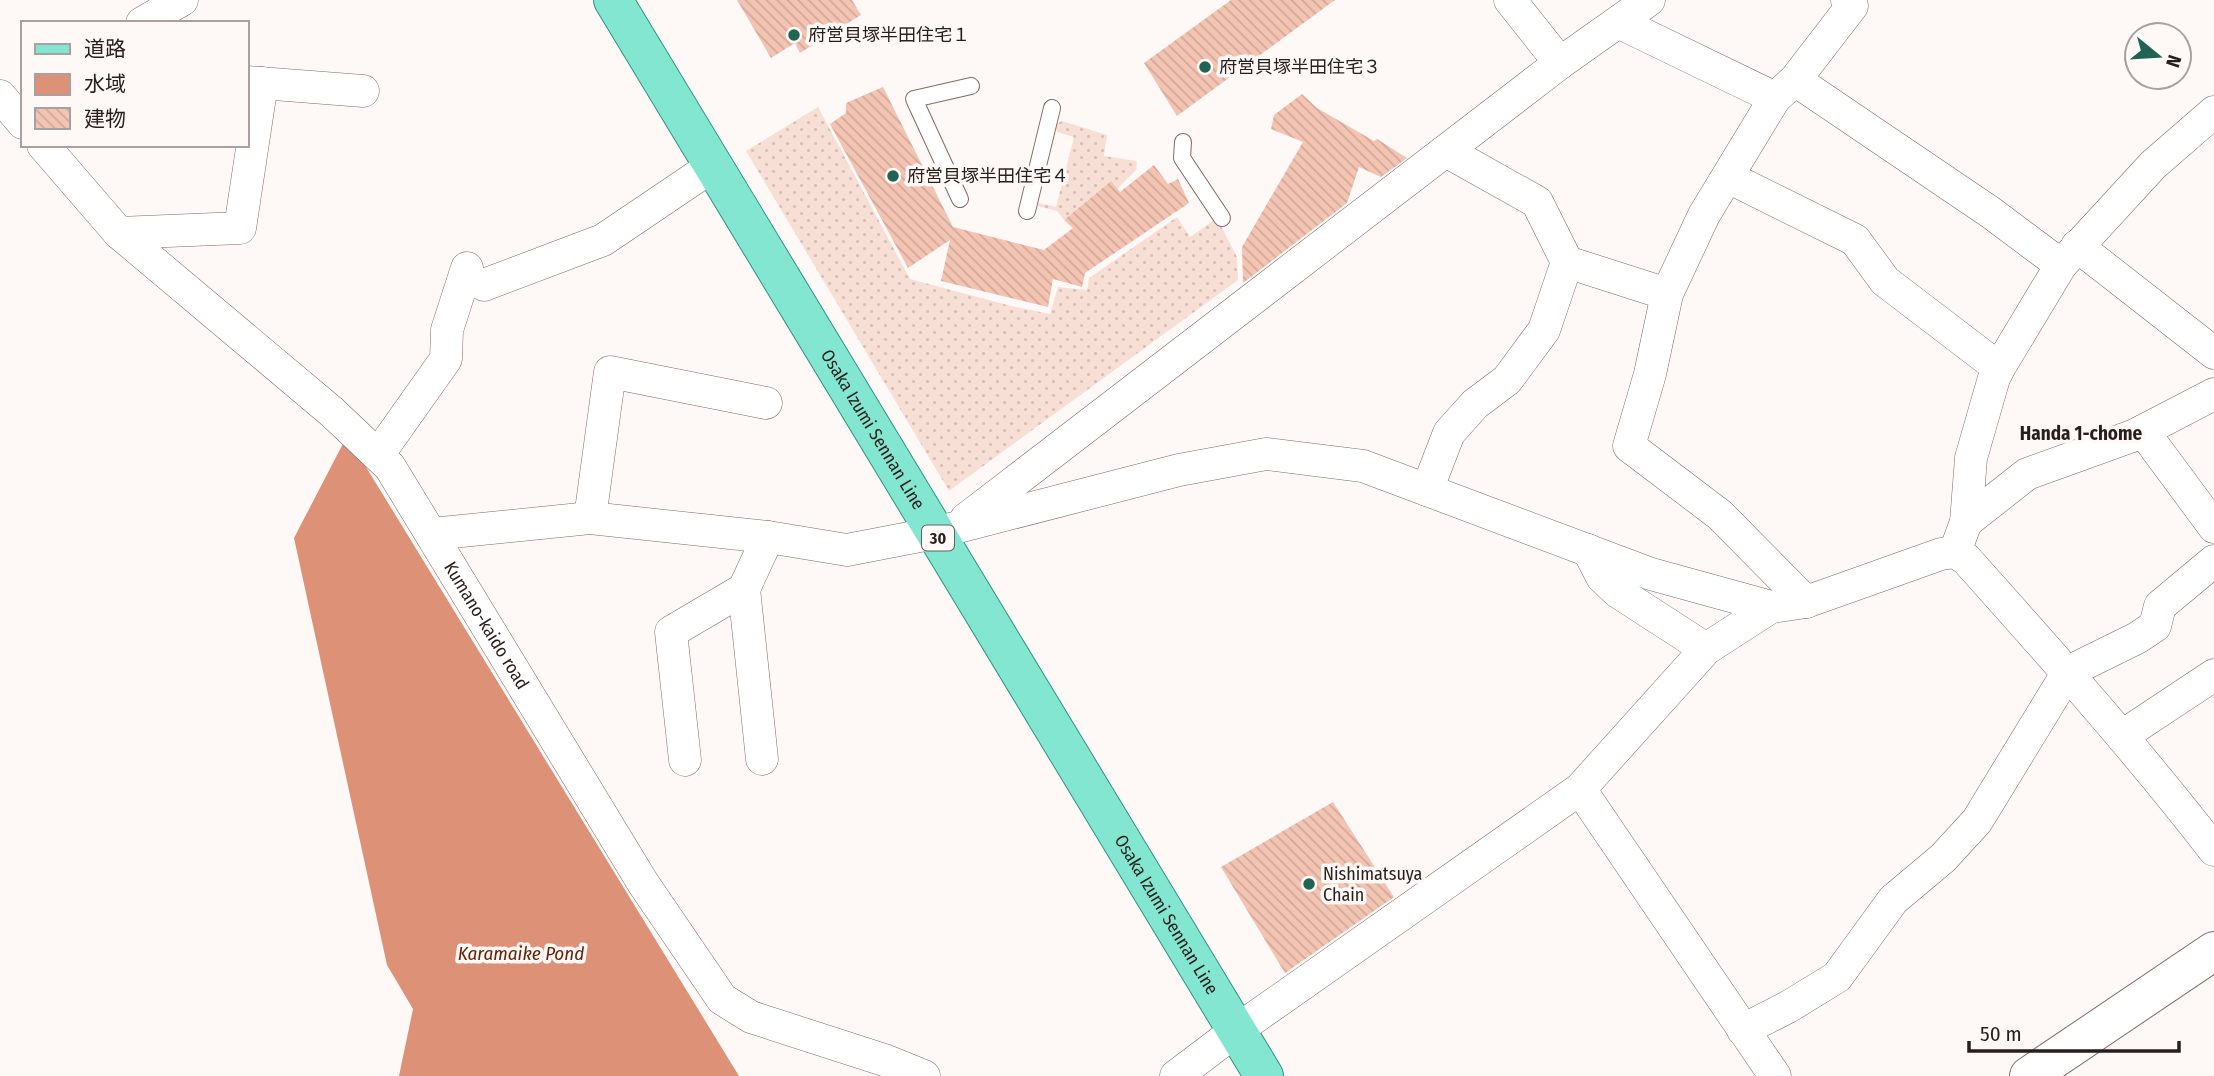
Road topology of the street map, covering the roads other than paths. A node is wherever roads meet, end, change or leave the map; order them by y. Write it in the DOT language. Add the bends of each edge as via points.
graph roads {
  1 [pos="613,0"];
  2 [pos="1510,0"];
  3 [pos="1649,0"];
  4 [pos="1847,0"];
  5 [pos="1620,23"];
  6 [pos="1560,64"];
  7 [pos="254,82"];
  8 [pos="971,86"];
  9 [pos="1785,89"];
  10 [pos="363,90"];
  11 [pos="8,94"];
  12 [pos="1052,108"];
  13 [pos="2214,112"];
  14 [pos="21,119"];
  15 [pos="1183,142"];
  16 [pos="248,145"];
  17 [pos="45,147"];
  18 [pos="248,147"];
  19 [pos="1446,151"];
  20 [pos="714,164"];
  21 [pos="1728,177"];
  22 [pos="960,198"];
  23 [pos="1027,211"];
  24 [pos="1222,218"];
  25 [pos="119,233"];
  26 [pos="2069,255"];
  27 [pos="1567,262"];
  28 [pos="1667,293"];
  29 [pos="2214,353"];
  30 [pos="1999,368"];
  31 [pos="2214,394"];
  32 [pos="766,402"];
  33 [pos="2143,431"];
  34 [pos="378,455"];
  35 [pos="1427,490"];
  36 [pos="590,518"];
  37 [pos="1966,522"];
  38 [pos="2214,527"];
  39 [pos="946,530"];
  40 [pos="432,534"];
  41 [pos="768,537"];
  42 [pos="1588,550"];
  43 [pos="1955,552"];
  44 [pos="2214,561"];
  45 [pos="744,589"];
  46 [pos="1806,602"];
  47 [pos="1771,607"];
  48 [pos="1706,649"];
  49 [pos="2068,672"];
  50 [pos="2214,676"];
  51 [pos="2122,736"];
  52 [pos="685,760"];
  53 [pos="762,760"];
  54 [pos="1580,789"];
  55 [pos="2214,850"];
  56 [pos="2214,951"];
  57 [pos="1237,1030"];
  58 [pos="1743,1030"];
  59 [pos="924,1076"];
  60 [pos="1176,1076"];
  61 [pos="1264,1076"];
  62 [pos="1775,1076"];
  63 [pos="2029,1076"];
  1 -- 20 [label="main road, Osaka Izumi Sennan Line / 30"];
  2 -- 6 [label="street"];
  3 -- 5 [label="street"];
  4 -- 9 [label="street" via="1852,6"];
  5 -- 6 [label="street"];
  5 -- 9 [label="street"];
  6 -- 19 [label="street"];
  7 -- 10 [label="street"];
  7 -- 16 [label="street"];
  8 -- 22 [label="lane" via="914,99"];
  9 -- 21 [label="street"];
  9 -- 26 [label="street"];
  11 -- 14 [label="street"];
  12 -- 23 [label="lane"];
  13 -- 26 [label="street" via="2153,165"];
  15 -- 24 [label="lane" via="1182,158"];
  17 -- 25 [label="street, Kumano-kaido road"];
  18 -- 25 [label="street" via="240,228"];
  19 -- 27 [label="street" via="1537,202"];
  19 -- 39 [label="street"];
  20 -- 34 [label="street" via="603,240 476,277 447,330 446,359"];
  20 -- 39 [label="main road, Osaka Izumi Sennan Line / 30"];
  21 -- 28 [label="street" via="1704,215"];
  21 -- 30 [label="street" via="1855,240 1885,281"];
  25 -- 34 [label="street, Kumano-kaido road"];
  26 -- 29 [label="street"];
  26 -- 30 [label="street"];
  27 -- 28 [label="street"];
  27 -- 35 [label="street" via="1544,330 1507,380 1475,404 1449,433"];
  28 -- 46 [label="street" via="1629,446 1720,515"];
  30 -- 37 [label="street" via="1971,458"];
  31 -- 33 [label="street"];
  32 -- 36 [label="street" via="610,372"];
  33 -- 37 [label="street" via="2027,474"];
  33 -- 38 [label="street"];
  34 -- 40 [label="street, Kumano-kaido road"];
  35 -- 39 [label="street" via="1363,466 1266,454 1179,470"];
  35 -- 42 [label="street"];
  36 -- 40 [label="street"];
  36 -- 41 [label="street"];
  37 -- 43 [label="street"];
  39 -- 41 [label="street" via="846,550"];
  39 -- 57 [label="main road, Osaka Izumi Sennan Line / 30"];
  40 -- 59 [label="street, Kumano-kaido road" via="643,883 722,999 751,1017"];
  41 -- 45 [label="street"];
  42 -- 47 [label="street" via="1651,575"];
  42 -- 48 [label="street" via="1602,577 1618,592"];
  43 -- 46 [label="street"];
  43 -- 49 [label="street"];
  44 -- 49 [label="street" via="2160,606 2155,626"];
  45 -- 52 [label="street" via="671,632"];
  45 -- 53 [label="street"];
  46 -- 47 [label="street"];
  47 -- 48 [label="street"];
  48 -- 54 [label="street"];
  49 -- 51 [label="street"];
  49 -- 58 [label="street" via="1977,821 1943,858 1892,900 1837,977"];
  50 -- 51 [label="street"];
  51 -- 55 [label="street"];
  54 -- 57 [label="street"];
  54 -- 58 [label="street"];
  56 -- 63 [label="main road"];
  57 -- 60 [label="street"];
  57 -- 61 [label="main road, Osaka Izumi Sennan Line / 30"];
  58 -- 62 [label="street"];
}
